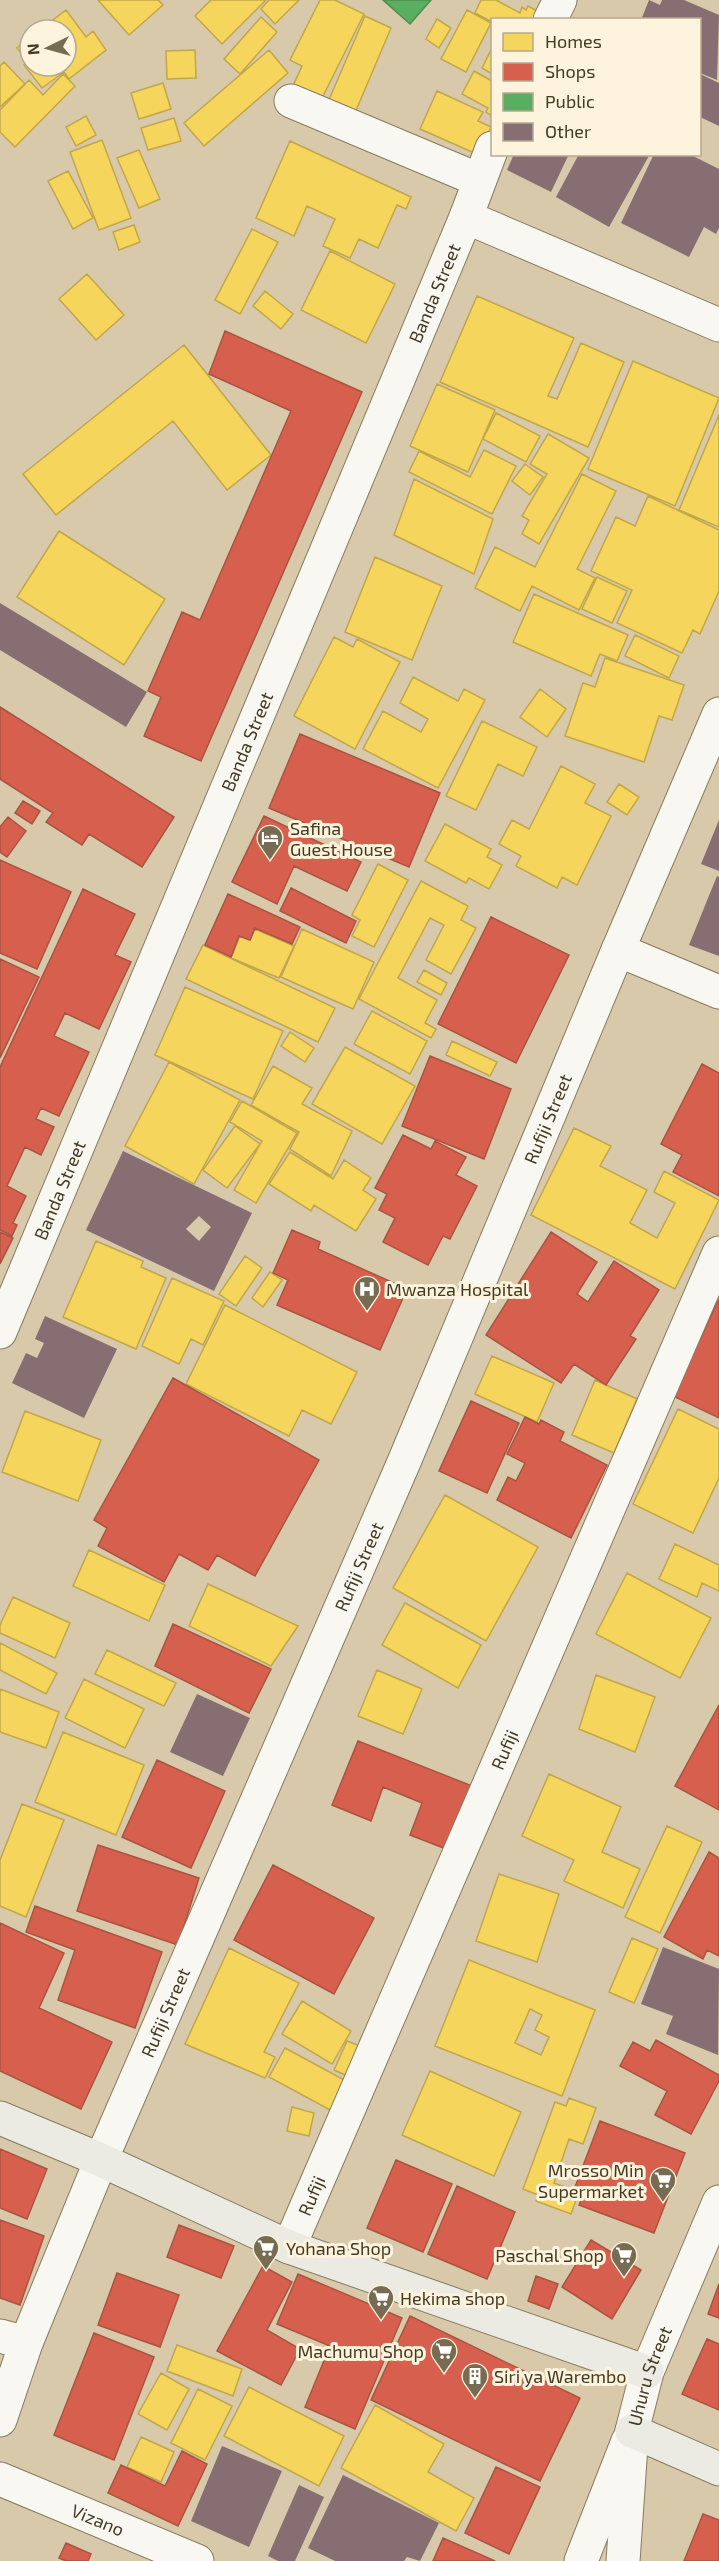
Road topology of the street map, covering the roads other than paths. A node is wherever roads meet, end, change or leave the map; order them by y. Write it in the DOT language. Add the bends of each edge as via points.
graph roads {
  1 [pos="560,0"];
  2 [pos="551,18"];
  3 [pos="291,101"];
  4 [pos="491,150"];
  5 [pos="479,180"];
  6 [pos="466,217"];
  7 [pos="719,324"];
  8 [pos="719,714"];
  9 [pos="618,950"];
  10 [pos="719,992"];
  11 [pos="719,1253"];
  12 [pos="0,1332"];
  13 [pos="0,2118"];
  14 [pos="101,2160"];
  15 [pos="719,2202"];
  16 [pos="289,2247"];
  17 [pos="13,2339"];
  18 [pos="646,2372"];
  19 [pos="0,2420"];
  20 [pos="632,2431"];
  21 [pos="719,2469"];
  22 [pos="0,2478"];
  23 [pos="196,2561"];
  24 [pos="581,2561"];
  25 [pos="623,2561"];
  1 -- 2 [label="street"];
  3 -- 5 [label="street"];
  4 -- 5 [label="street, Banda Street"];
  5 -- 6 [label="street, Banda Street"];
  6 -- 7 [label="street"];
  6 -- 12 [label="street, Banda Street"];
  8 -- 9 [label="street, Rufiji Street"];
  9 -- 10 [label="street"];
  9 -- 14 [label="street, Rufiji Street" via="399,1473"];
  11 -- 16 [label="street, Rufiji"];
  13 -- 14 [label="main road"];
  14 -- 16 [label="main road"];
  14 -- 17 [label="street, Rufiji Street"];
  15 -- 18 [label="street, Uhuru Street"];
  16 -- 18 [label="main road"];
  17 -- 19 [label="street, Rufiji Street"];
  18 -- 20 [label="street, Uhuru Street"];
  20 -- 21 [label="main road"];
  20 -- 24 [label="street"];
  20 -- 25 [label="street, Uhuru Street"];
  22 -- 23 [label="street, Vizano"];
}
